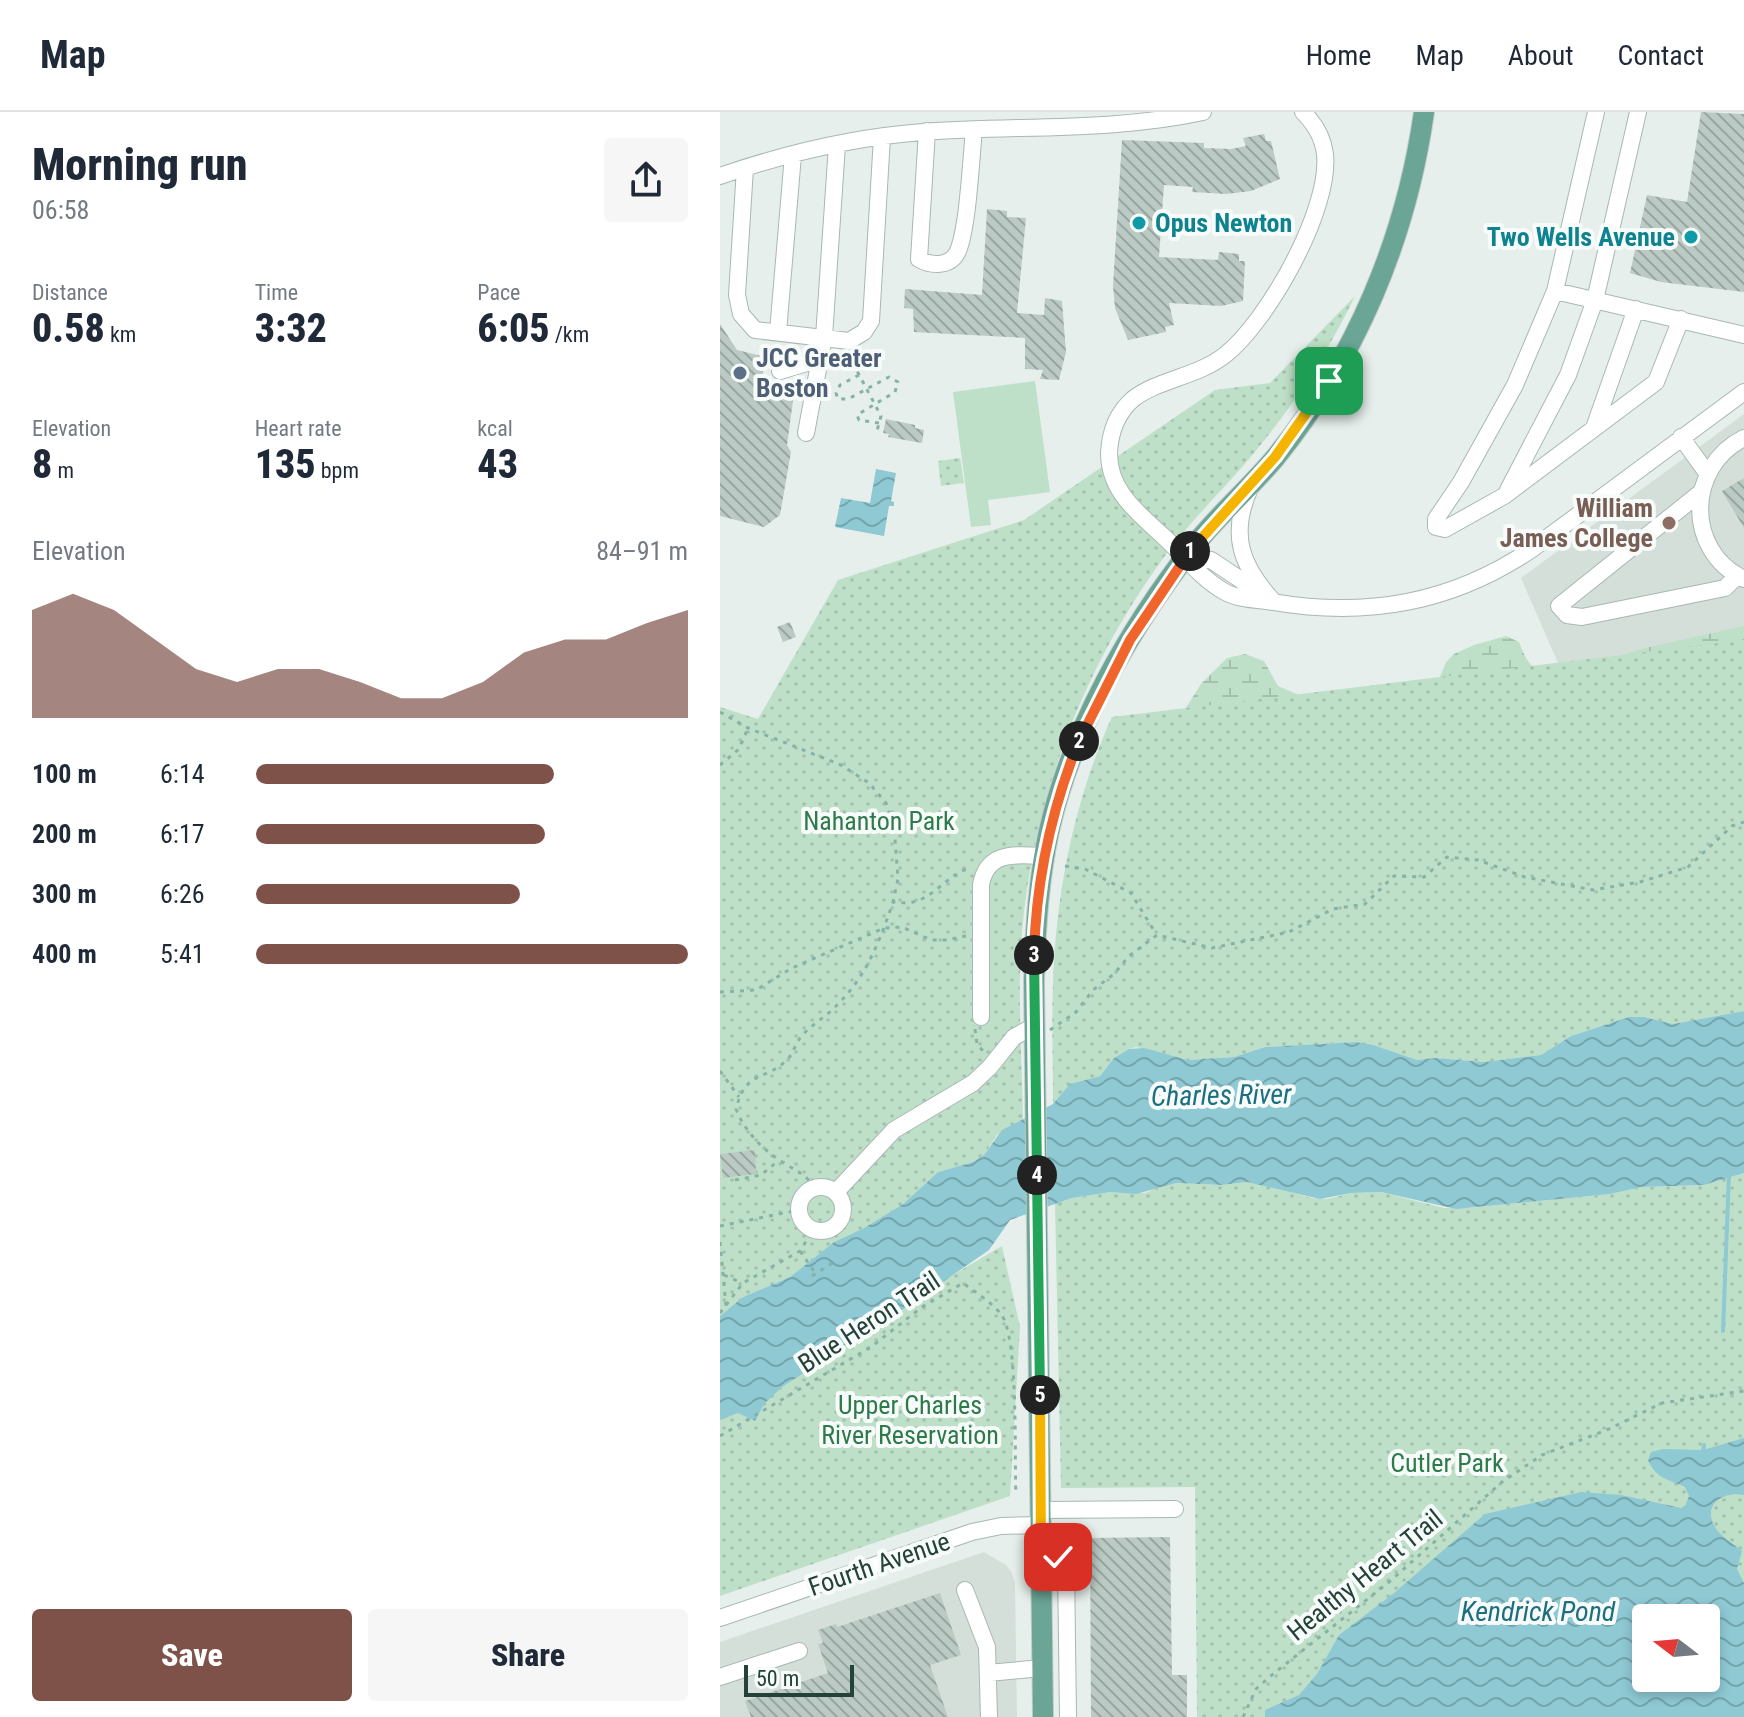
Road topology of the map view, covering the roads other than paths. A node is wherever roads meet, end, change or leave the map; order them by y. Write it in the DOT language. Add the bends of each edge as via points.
graph roads {
  1 [pos="1203,112"];
  2 [pos="1303,112"];
  3 [pos="1424,112"];
  4 [pos="1596,112"];
  5 [pos="1638,112"];
  6 [pos="974,130"];
  7 [pos="927,131"];
  8 [pos="882,137"];
  9 [pos="837,145"];
  10 [pos="793,155"];
  11 [pos="745,168"];
  12 [pos="720,176"];
  13 [pos="1555,291"];
  14 [pos="1595,300"];
  15 [pos="1636,309"];
  16 [pos="1681,319"];
  17 [pos="778,332"];
  18 [pos="1744,335"];
  19 [pos="833,339"];
  20 [pos="820,359"];
  21 [pos="780,371"];
  22 [pos="1744,392"];
  23 [pos="1593,429"];
  24 [pos="806,433"];
  25 [pos="1681,437"];
  26 [pos="1744,438"];
  27 [pos="1707,473"];
  28 [pos="1251,485"];
  29 [pos="1700,493"];
  30 [pos="1504,496"];
  31 [pos="1186,557"];
  32 [pos="1741,577"];
  33 [pos="1274,602"];
  34 [pos="1044,856"];
  35 [pos="981,1017"];
  36 [pos="1035,1031"];
  37 [pos="836,1192"];
  38 [pos="1175,1509"];
  39 [pos="1041,1518"];
  40 [pos="1041,1557"];
  41 [pos="965,1590"];
  42 [pos="720,1618"];
  43 [pos="799,1651"];
  44 [pos="1042,1668"];
  45 [pos="988,1673"];
  46 [pos="720,1677"];
  47 [pos="989,1717"];
  48 [pos="1043,1717"];
  49 [pos="1068,1717"];
  1 -- 6 [label="street" via="1140,121"];
  2 -- 31 [label="street" via="1321,138 1324,175 1311,219 1274,298 1237,346 1207,368 1133,399 1112,432 1109,462 1120,494"];
  3 -- 28 [label="main road" via="1402,217 1362,321 1318,400"];
  4 -- 13 [label="street"];
  5 -- 14 [label="street"];
  6 -- 7 [label="street"];
  6 -- 7 [label="street" via="962,239 955,256 944,264 928,265 919,259"];
  7 -- 8 [label="street"];
  8 -- 9 [label="street"];
  8 -- 19 [label="street" via="871,321 849,341"];
  9 -- 10 [label="street"];
  9 -- 19 [label="street"];
  10 -- 11 [label="street"];
  10 -- 17 [label="street"];
  11 -- 12 [label="street"];
  11 -- 17 [label="street" via="737,295 741,314 755,330"];
  13 -- 14 [label="street"];
  13 -- 30 [label="street" via="1515,385 1436,527 1445,529"];
  14 -- 15 [label="street"];
  14 -- 30 [label="street" via="1568,375"];
  15 -- 16 [label="street"];
  15 -- 23 [label="street"];
  16 -- 18 [label="street"];
  16 -- 23 [label="street" via="1656,382"];
  17 -- 19 [label="street"];
  19 -- 20 [label="street"];
  20 -- 21 [label="street"];
  20 -- 24 [label="street"];
  22 -- 25 [label="street"];
  23 -- 30 [label="street"];
  25 -- 27 [label="street"];
  25 -- 33 [label="street" via="1532,549 1463,586 1367,608 1314,609"];
  26 -- 27 [label="street"];
  27 -- 29 [label="street"];
  28 -- 31 [label="main road"];
  28 -- 33 [label="street" via="1240,521 1241,551 1254,579"];
  29 -- 32 [label="street" via="1699,515 1709,548"];
  29 -- 32 [label="street" via="1559,606 1567,615 1582,617 1725,588"];
  31 -- 33 [label="street" via="1217,563"];
  31 -- 34 [label="main road" via="1141,623 1090,716 1063,781"];
  34 -- 35 [label="street" via="1004,857 985,869"];
  34 -- 36 [label="main road" via="1035,921"];
  36 -- 37 [label="street" via="1019,1033 973,1083 894,1130"];
  36 -- 39 [label="main road"];
  37 -- 37 [label="street" via="844,1211 838,1224 827,1231 813,1230 799,1210 803,1196 815,1188"];
  38 -- 39 [label="street, Fourth Avenue"];
  39 -- 40 [label="main road"];
  39 -- 42 [label="street, Fourth Avenue" via="981,1529"];
  40 -- 44 [label="main road"];
  40 -- 49 [label="street" via="1058,1557 1066,1565"];
  41 -- 45 [label="street" via="985,1642"];
  43 -- 46 [label="street"];
  44 -- 45 [label="street"];
  44 -- 48 [label="main road"];
  45 -- 47 [label="street"];
}
